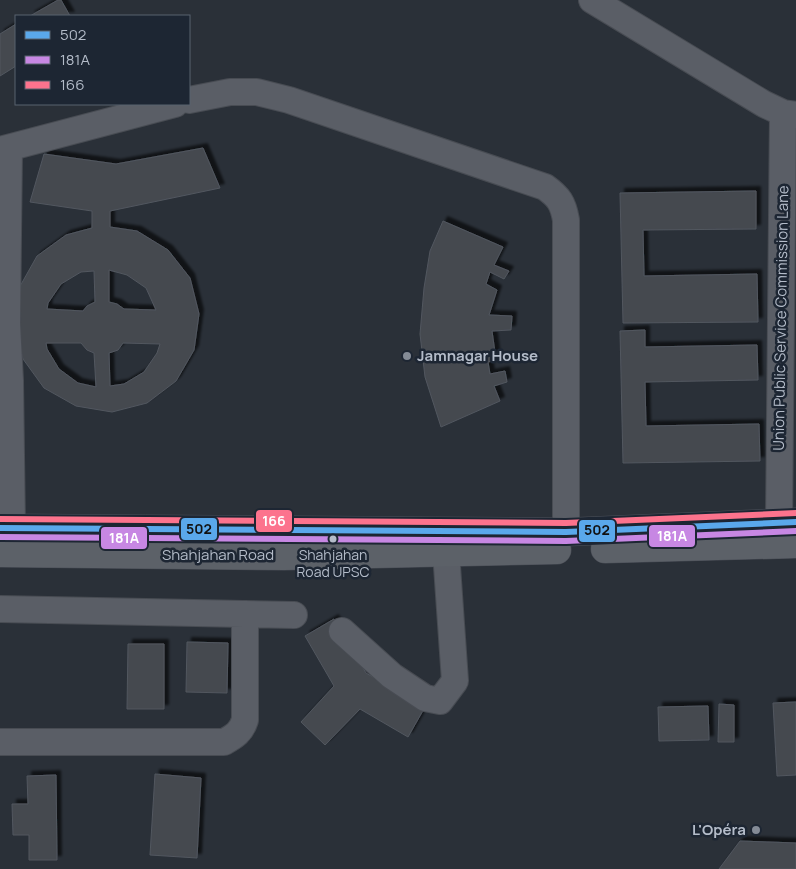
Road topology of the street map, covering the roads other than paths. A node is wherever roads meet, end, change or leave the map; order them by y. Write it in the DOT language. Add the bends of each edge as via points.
graph roads {
  1 [pos="592,0"];
  2 [pos="190,100"];
  3 [pos="172,105"];
  4 [pos="789,114"];
  5 [pos="5,149"];
  6 [pos="788,522"];
  7 [pos="6,528"];
  8 [pos="566,532"];
  9 [pos="796,544"];
  10 [pos="446,552"];
  11 [pos="0,554"];
  12 [pos="0,610"];
  13 [pos="245,614"];
  14 [pos="294,614"];
  15 [pos="342,631"];
  16 [pos="0,742"];
  1 -- 4 [label="street" via="764,104"];
  2 -- 8 [label="street" via="230,92 256,92 289,100 544,187 555,194 564,206 566,220"];
  3 -- 5 [label="street"];
  4 -- 6 [label="street, Union Public Service Commission Lane"];
  5 -- 7 [label="street" via="10,381"];
  6 -- 8 [label="main road, Shahjahan Road"];
  7 -- 8 [label="main road, Shahjahan Road"];
  9 -- 10 [label="main road, Shahjahan Road"];
  10 -- 11 [label="main road, Shahjahan Road" via="284,556"];
  10 -- 15 [label="street" via="455,681 440,701 425,698 392,676"];
  12 -- 13 [label="street"];
  13 -- 14 [label="street"];
  13 -- 16 [label="street" via="245,720 242,730 234,737 224,742"];
}
